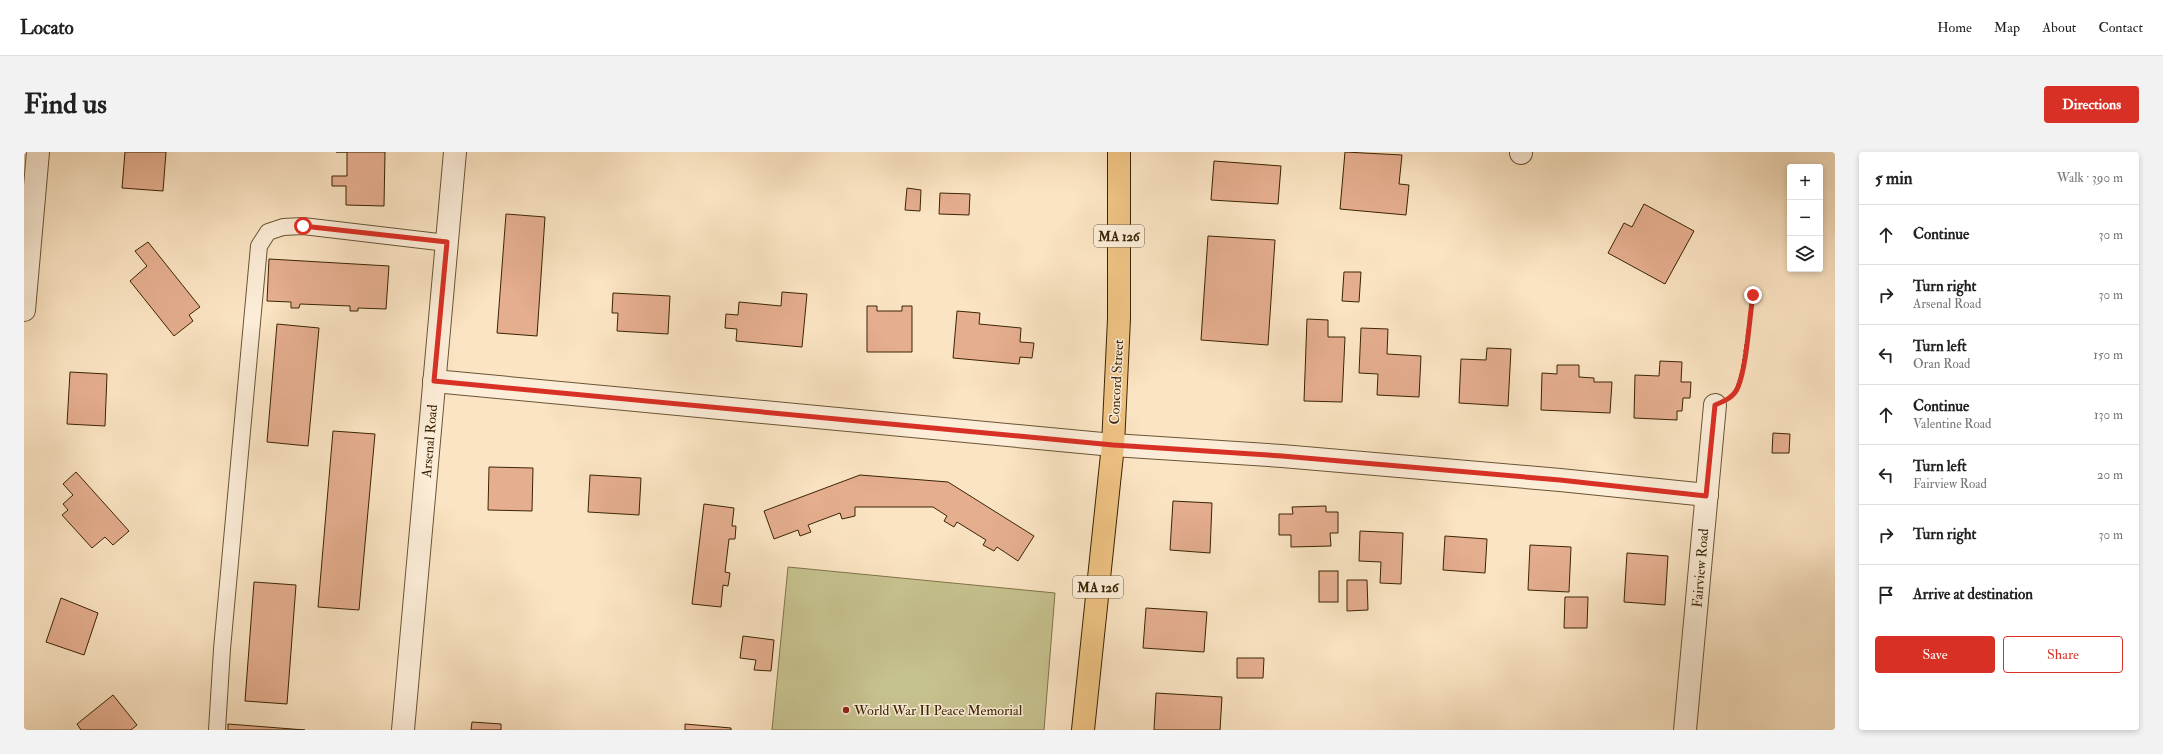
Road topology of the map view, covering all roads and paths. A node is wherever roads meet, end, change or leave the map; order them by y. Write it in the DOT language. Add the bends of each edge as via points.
graph roads {
  1 [pos="38,152"];
  2 [pos="455,152"];
  3 [pos="1119,152"];
  4 [pos="447,242"];
  5 [pos="1753,295"];
  6 [pos="24,310"];
  7 [pos="434,381"];
  8 [pos="1715,405"];
  9 [pos="1113,445"];
  10 [pos="1706,496"];
  11 [pos="217,730"];
  12 [pos="403,730"];
  13 [pos="1083,730"];
  14 [pos="1685,730"];
  1 -- 6 [label="street"];
  2 -- 4 [label="street, Arsenal Road"];
  3 -- 9 [label="main road, Concord Street / MA 126" via="1119,319"];
  4 -- 7 [label="street, Arsenal Road"];
  4 -- 11 [label="lane" via="303,226 283,227 268,232 258,246"];
  5 -- 8 [label="path" via="1738,388 1728,400"];
  7 -- 9 [label="street"];
  7 -- 12 [label="street, Arsenal Road"];
  8 -- 10 [label="street, Fairview Road"];
  9 -- 10 [label="street" via="1298,457 1568,480"];
  9 -- 13 [label="main road, Concord Street / MA 126"];
  10 -- 14 [label="street, Fairview Road"];
}
